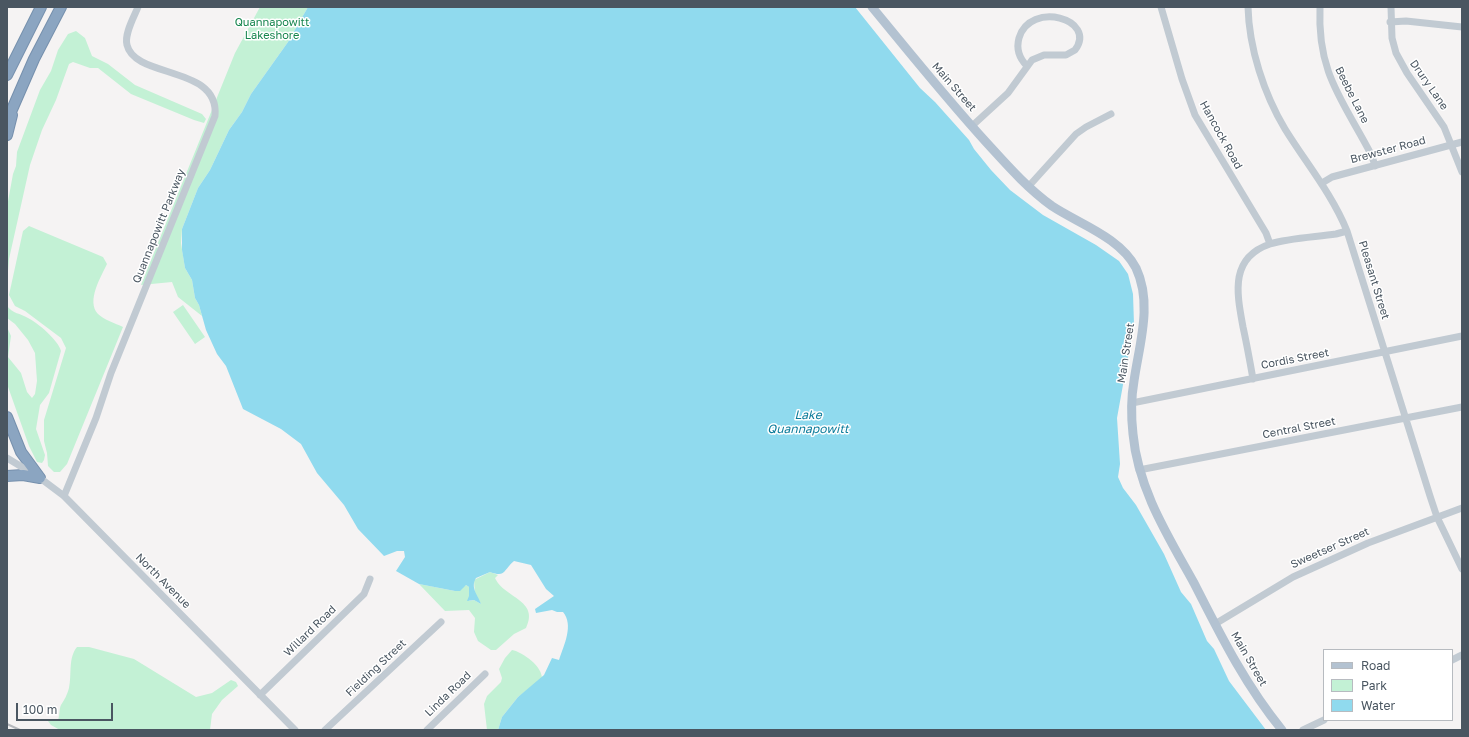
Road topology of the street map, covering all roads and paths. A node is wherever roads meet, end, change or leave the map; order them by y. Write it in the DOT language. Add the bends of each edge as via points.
graph roads {
  1 [pos="41,7"];
  2 [pos="61,7"];
  3 [pos="138,7"];
  4 [pos="872,7"];
  5 [pos="1161,7"];
  6 [pos="1248,7"];
  7 [pos="1320,7"];
  8 [pos="1391,7"];
  9 [pos="1390,22"];
  10 [pos="1462,27"];
  11 [pos="1027,66"];
  12 [pos="7,75"];
  13 [pos="14,103"];
  14 [pos="1111,114"];
  15 [pos="7,121"];
  16 [pos="972,126"];
  17 [pos="7,135"];
  18 [pos="1462,142"];
  19 [pos="1452,144"];
  20 [pos="1375,166"];
  21 [pos="1462,172"];
  22 [pos="1322,183"];
  23 [pos="1028,187"];
  24 [pos="1347,231"];
  25 [pos="1270,244"];
  26 [pos="1462,336"];
  27 [pos="1385,352"];
  28 [pos="1253,379"];
  29 [pos="1132,403"];
  30 [pos="1462,407"];
  31 [pos="7,417"];
  32 [pos="1405,418"];
  33 [pos="7,458"];
  34 [pos="1139,470"];
  35 [pos="7,476"];
  36 [pos="40,478"];
  37 [pos="64,496"];
  38 [pos="1462,508"];
  39 [pos="1437,517"];
  40 [pos="1462,570"];
  41 [pos="370,579"];
  42 [pos="441,622"];
  43 [pos="1215,624"];
  44 [pos="1462,655"];
  45 [pos="1453,660"];
  46 [pos="486,674"];
  47 [pos="260,695"];
  48 [pos="1323,720"];
  49 [pos="295,730"];
  50 [pos="325,730"];
  51 [pos="427,730"];
  52 [pos="1282,730"];
  53 [pos="1303,730"];
  1 -- 12 [label="highway"];
  2 -- 13 [label="highway"];
  3 -- 37 [label="street, Quannapowitt Parkway" via="128,35 127,44 130,52 141,61 203,86 213,99 215,116"];
  4 -- 16 [label="main road, Main Street" via="917,64"];
  5 -- 25 [label="street, Hancock Road" via="1195,115 1266,232"];
  6 -- 22 [label="street, Pleasant Street" via="1253,43 1272,105"];
  7 -- 20 [label="street, Beebe Lane" via="1321,47 1328,74"];
  8 -- 9 [label="street, Drury Lane"];
  9 -- 10 [label="street" via="1406,21"];
  9 -- 19 [label="street, Drury Lane" via="1394,47 1401,63 1442,122"];
  11 -- 11 [label="street" via="1018,46 1021,33 1029,23 1037,17 1050,15 1064,18 1074,25 1079,39 1075,50 1066,55 1041,56"];
  11 -- 16 [label="street" via="1008,93"];
  13 -- 15 [label="highway"];
  13 -- 17 [label="highway"];
  14 -- 23 [label="street" via="1076,134"];
  16 -- 23 [label="main road, Main Street"];
  18 -- 19 [label="street, Brewster Road"];
  19 -- 20 [label="street, Brewster Road"];
  19 -- 21 [label="street, Drury Lane"];
  20 -- 22 [label="street, Brewster Road" via="1332,177"];
  22 -- 24 [label="street, Pleasant Street"];
  23 -- 29 [label="main road, Main Street" via="1054,207 1111,242 1135,267 1141,286 1144,324"];
  24 -- 25 [label="street"];
  24 -- 27 [label="street, Pleasant Street"];
  25 -- 28 [label="street" via="1248,258 1238,283"];
  26 -- 27 [label="street, Cordis Street"];
  27 -- 28 [label="street, Cordis Street"];
  27 -- 32 [label="street, Pleasant Street"];
  28 -- 29 [label="street, Cordis Street"];
  29 -- 34 [label="main road, Main Street" via="1132,434"];
  30 -- 32 [label="street, Central Street"];
  31 -- 36 [label="highway" via="20,452"];
  32 -- 34 [label="street, Central Street"];
  32 -- 39 [label="street, Pleasant Street"];
  33 -- 36 [label="street, North Avenue"];
  34 -- 43 [label="main road, Main Street" via="1151,502"];
  35 -- 36 [label="highway" via="18,474"];
  36 -- 37 [label="street, North Avenue"];
  37 -- 47 [label="street, North Avenue"];
  38 -- 39 [label="street, Sweetser Street"];
  39 -- 40 [label="street, Pleasant Street"];
  39 -- 43 [label="street, Sweetser Street" via="1368,543 1294,577"];
  41 -- 47 [label="street, Willard Road" via="364,594"];
  42 -- 50 [label="street, Fielding Street"];
  43 -- 52 [label="main road, Main Street" via="1251,689"];
  44 -- 45 [label="street"];
  46 -- 51 [label="street, Linda Road"];
  47 -- 49 [label="street, North Avenue"];
  48 -- 53 [label="street"];
}
